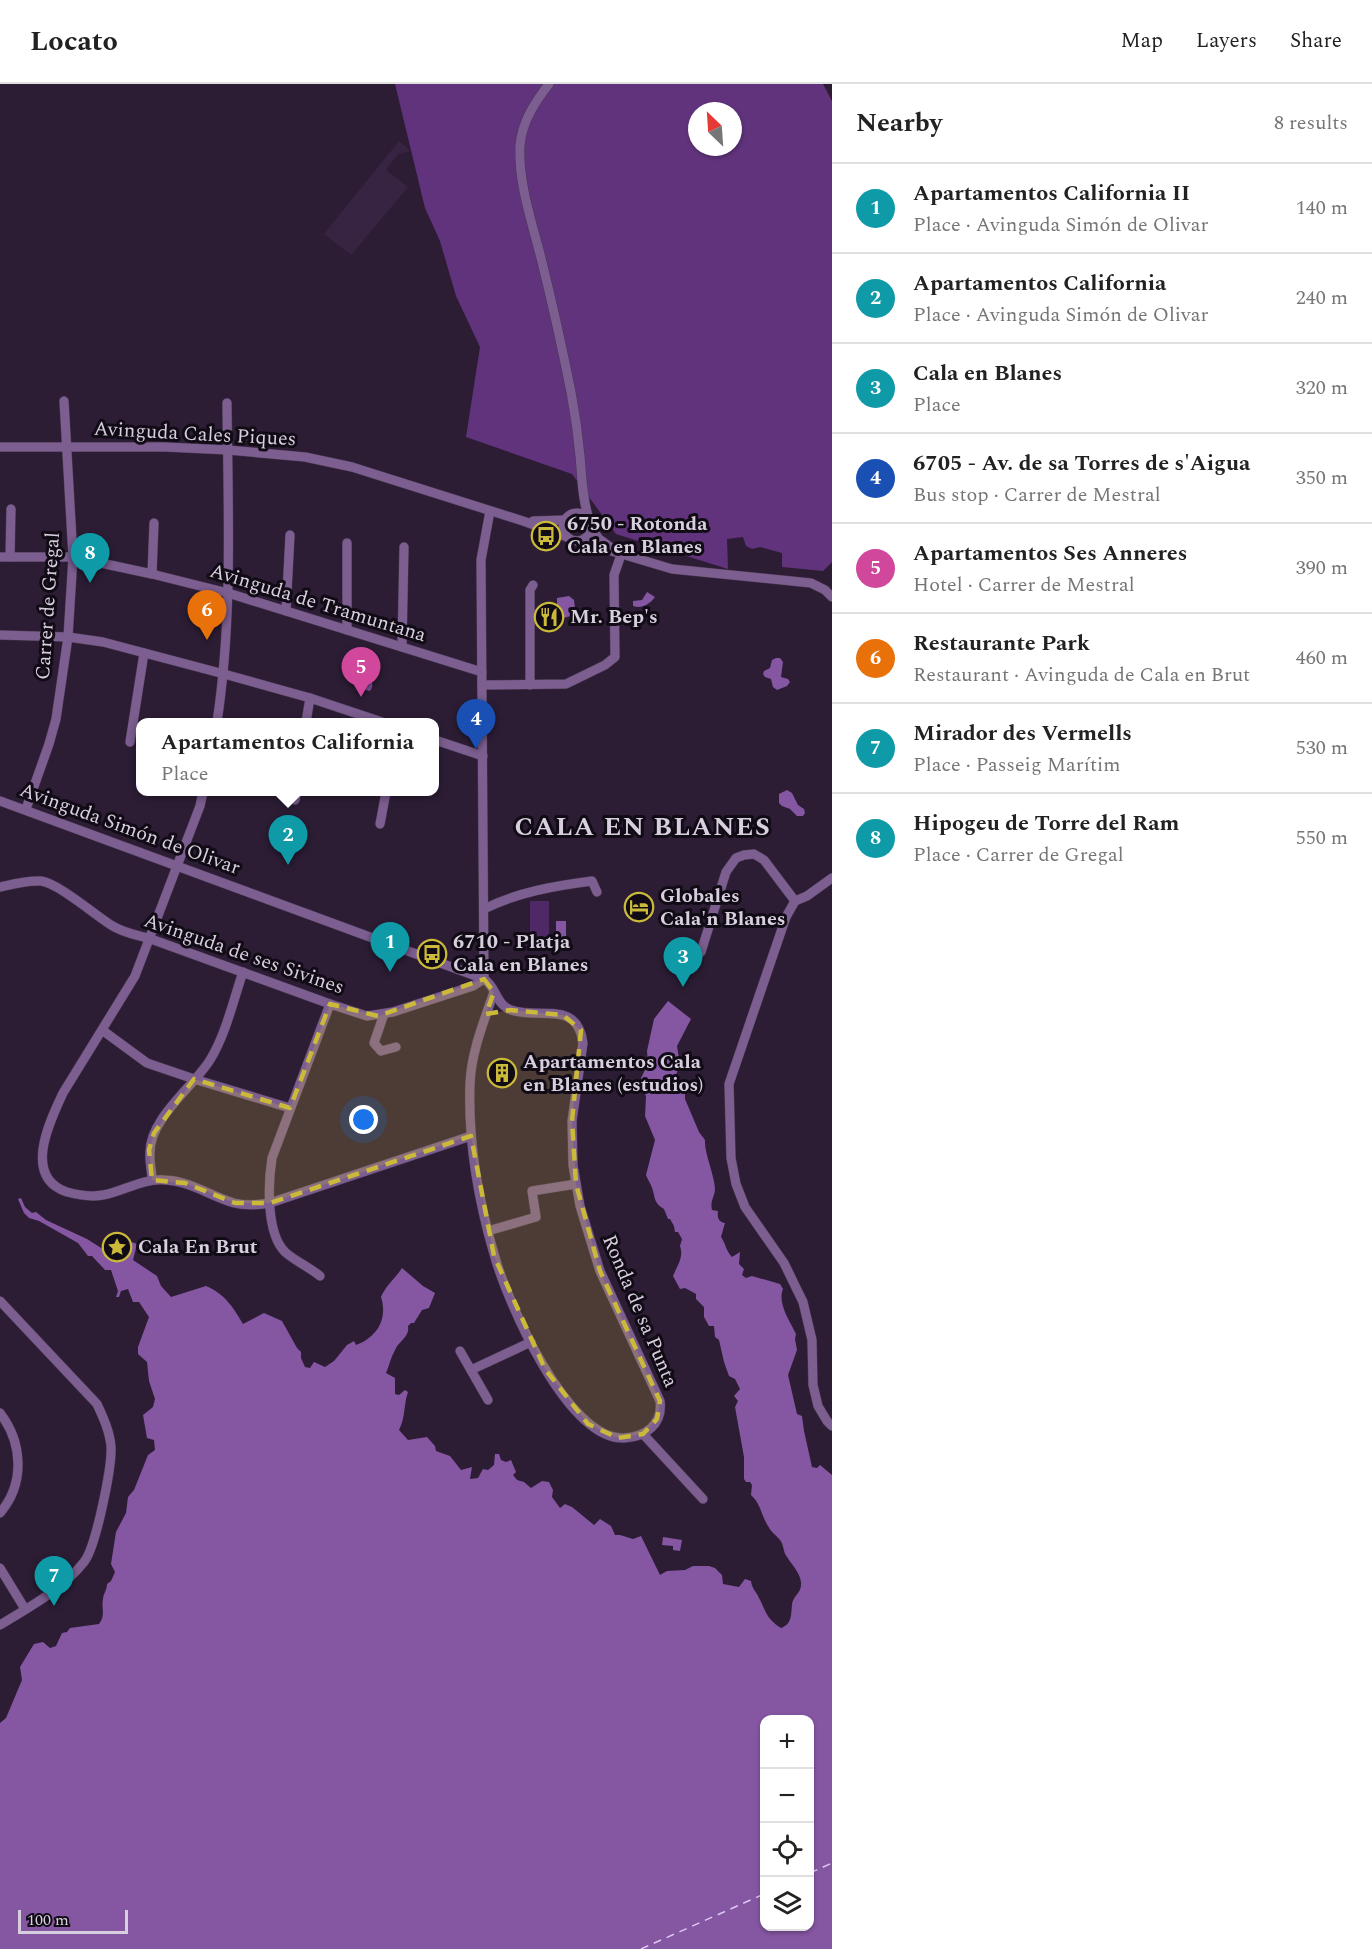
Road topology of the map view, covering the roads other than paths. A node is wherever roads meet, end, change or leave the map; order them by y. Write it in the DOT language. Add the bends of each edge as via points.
graph roads {
  1 [pos="549,84"];
  2 [pos="64,401"];
  3 [pos="227,403"];
  4 [pos="0,447"];
  5 [pos="67,447"];
  6 [pos="228,450"];
  7 [pos="582,486"];
  8 [pos="11,509"];
  9 [pos="490,511"];
  10 [pos="566,518"];
  11 [pos="523,521"];
  12 [pos="154,523"];
  13 [pos="590,524"];
  14 [pos="290,535"];
  15 [pos="567,537"];
  16 [pos="578,541"];
  17 [pos="347,543"];
  18 [pos="404,547"];
  19 [pos="618,551"];
  20 [pos="5,557"];
  21 [pos="73,557"];
  22 [pos="152,574"];
  23 [pos="533,585"];
  24 [pos="228,593"];
  25 [pos="832,597"];
  26 [pos="286,611"];
  27 [pos="347,630"];
  28 [pos="0,635"];
  29 [pos="68,637"];
  30 [pos="402,647"];
  31 [pos="144,653"];
  32 [pos="482,672"];
  33 [pos="224,674"];
  34 [pos="530,685"];
  35 [pos="482,686"];
  36 [pos="310,699"];
  37 [pos="218,718"];
  38 [pos="307,718"];
  39 [pos="367,718"];
  40 [pos="439,741"];
  41 [pos="130,742"];
  42 [pos="483,756"];
  43 [pos="202,796"];
  44 [pos="385,796"];
  45 [pos="0,801"];
  46 [pos="26,809"];
  47 [pos="380,824"];
  48 [pos="177,866"];
  49 [pos="832,878"];
  50 [pos="0,887"];
  51 [pos="597,891"];
  52 [pos="795,901"];
  53 [pos="484,909"];
  54 [pos="150,939"];
  55 [pos="701,952"];
  56 [pos="243,972"];
  57 [pos="484,979"];
  58 [pos="494,992"];
  59 [pos="330,1004"];
  60 [pos="510,1010"];
  61 [pos="384,1014"];
  62 [pos="485,1017"];
  63 [pos="102,1030"];
  64 [pos="396,1047"];
  65 [pos="194,1079"];
  66 [pos="290,1108"];
  67 [pos="471,1136"];
  68 [pos="152,1180"];
  69 [pos="576,1184"];
  70 [pos="270,1203"];
  71 [pos="488,1231"];
  72 [pos="320,1276"];
  73 [pos="0,1301"];
  74 [pos="531,1342"];
  75 [pos="460,1351"];
  76 [pos="471,1370"];
  77 [pos="488,1400"];
  78 [pos="0,1413"];
  79 [pos="832,1426"];
  80 [pos="643,1434"];
  81 [pos="703,1499"];
  82 [pos="0,1513"];
  83 [pos="0,1568"];
  84 [pos="25,1609"];
  85 [pos="0,1625"];
  1 -- 7 [label="street" via="526,119 520,144 521,166 570,391"];
  2 -- 5 [label="street, Carrer de Gregal"];
  3 -- 6 [label="street"];
  4 -- 5 [label="street, Avinguda Cales Piques"];
  5 -- 6 [label="street, Avinguda Cales Piques"];
  5 -- 21 [label="street, Carrer de Gregal"];
  6 -- 9 [label="street, Avinguda Cales Piques" via="305,457 352,467"];
  6 -- 24 [label="street"];
  7 -- 10 [label="street" via="576,507"];
  7 -- 13 [label="street"];
  8 -- 20 [label="street"];
  9 -- 11 [label="street, Avinguda Cales Piques"];
  9 -- 32 [label="street" via="481,560"];
  10 -- 11 [label="street, Avinguda Cales Piques"];
  10 -- 13 [label="street" via="579,512"];
  10 -- 15 [label="street" via="562,528"];
  11 -- 15 [label="street, Avinguda Cales Piques"];
  12 -- 22 [label="street"];
  13 -- 16 [label="street" via="585,538"];
  13 -- 19 [label="street" via="599,539"];
  14 -- 26 [label="street"];
  15 -- 16 [label="street"];
  16 -- 19 [label="street"];
  17 -- 27 [label="street"];
  18 -- 30 [label="street"];
  19 -- 25 [label="street" via="672,569 811,583"];
  19 -- 34 [label="street" via="614,574 615,657 566,684"];
  20 -- 21 [label="street, Avinguda de Tramuntana"];
  21 -- 22 [label="street, Avinguda de Tramuntana"];
  21 -- 29 [label="street, Carrer de Gregal"];
  22 -- 24 [label="street, Avinguda de Tramuntana"];
  23 -- 34 [label="street"];
  24 -- 26 [label="street, Avinguda de Tramuntana"];
  24 -- 33 [label="street"];
  26 -- 27 [label="street, Avinguda de Tramuntana"];
  27 -- 30 [label="street, Avinguda de Tramuntana"];
  28 -- 29 [label="street"];
  29 -- 31 [label="street"];
  29 -- 46 [label="street, Carrer de Gregal" via="56,719"];
  30 -- 32 [label="street, Avinguda de Tramuntana"];
  31 -- 33 [label="street"];
  31 -- 41 [label="street"];
  32 -- 35 [label="street"];
  33 -- 36 [label="street"];
  33 -- 37 [label="street"];
  34 -- 35 [label="street"];
  35 -- 42 [label="street"];
  36 -- 38 [label="street"];
  36 -- 39 [label="street"];
  40 -- 42 [label="street"];
  42 -- 53 [label="street"];
  43 -- 48 [label="street"];
  44 -- 47 [label="street"];
  45 -- 46 [label="street, Avinguda Simón de Olivar"];
  46 -- 48 [label="street, Avinguda Simón de Olivar"];
  48 -- 54 [label="street"];
  48 -- 57 [label="street, Avinguda Simón de Olivar"];
  49 -- 52 [label="street"];
  50 -- 54 [label="street, Avinguda de ses Sivines" via="43,881 113,927"];
  51 -- 53 [label="street" via="592,881 553,886"];
  52 -- 55 [label="street" via="764,860 754,854 736,858 726,872"];
  52 -- 79 [label="street" via="786,917 729,1084 731,1158 745,1207 784,1263 802,1302 812,1341 813,1385 818,1406"];
  53 -- 57 [label="street"];
  54 -- 56 [label="street, Avinguda de ses Sivines"];
  54 -- 63 [label="street" via="135,976"];
  56 -- 59 [label="street, Avinguda de ses Sivines"];
  56 -- 65 [label="street" via="221,1038 210,1061"];
  57 -- 58 [label="street" via="491,983"];
  57 -- 61 [label="street, Avinguda de ses Sivines"];
  58 -- 60 [label="street"];
  58 -- 62 [label="street"];
  59 -- 61 [label="street, Avinguda de ses Sivines" via="367,1016"];
  59 -- 66 [label="street"];
  60 -- 62 [label="street, Ronda de sa Punta"];
  60 -- 69 [label="street, Ronda de sa Punta" via="563,1015 574,1020 581,1030 583,1043 572,1121"];
  61 -- 64 [label="street" via="374,1043 381,1051"];
  62 -- 67 [label="street" via="470,1082"];
  63 -- 65 [label="street" via="147,1063"];
  63 -- 68 [label="street" via="54,1113 42,1153 44,1170 59,1188 82,1195 100,1196"];
  65 -- 66 [label="street"];
  65 -- 68 [label="street" via="154,1133 149,1150"];
  66 -- 70 [label="street" via="272,1158"];
  67 -- 70 [label="street"];
  67 -- 71 [label="street"];
  68 -- 70 [label="street" via="185,1183 235,1203"];
  69 -- 71 [label="street" via="532,1191 536,1217"];
  69 -- 80 [label="street, Ronda de sa Punta" via="600,1271 660,1401 657,1419"];
  70 -- 72 [label="street" via="280,1246"];
  71 -- 74 [label="street" via="503,1280"];
  73 -- 84 [label="street" via="97,1404 111,1446 110,1469 86,1559 61,1585"];
  74 -- 76 [label="street"];
  74 -- 80 [label="street" via="561,1394 588,1424 618,1438"];
  75 -- 76 [label="street"];
  76 -- 77 [label="street"];
  78 -- 82 [label="street" via="11,1428 19,1456 15,1489"];
  80 -- 81 [label="street"];
  83 -- 84 [label="street"];
  84 -- 85 [label="street"];
}
